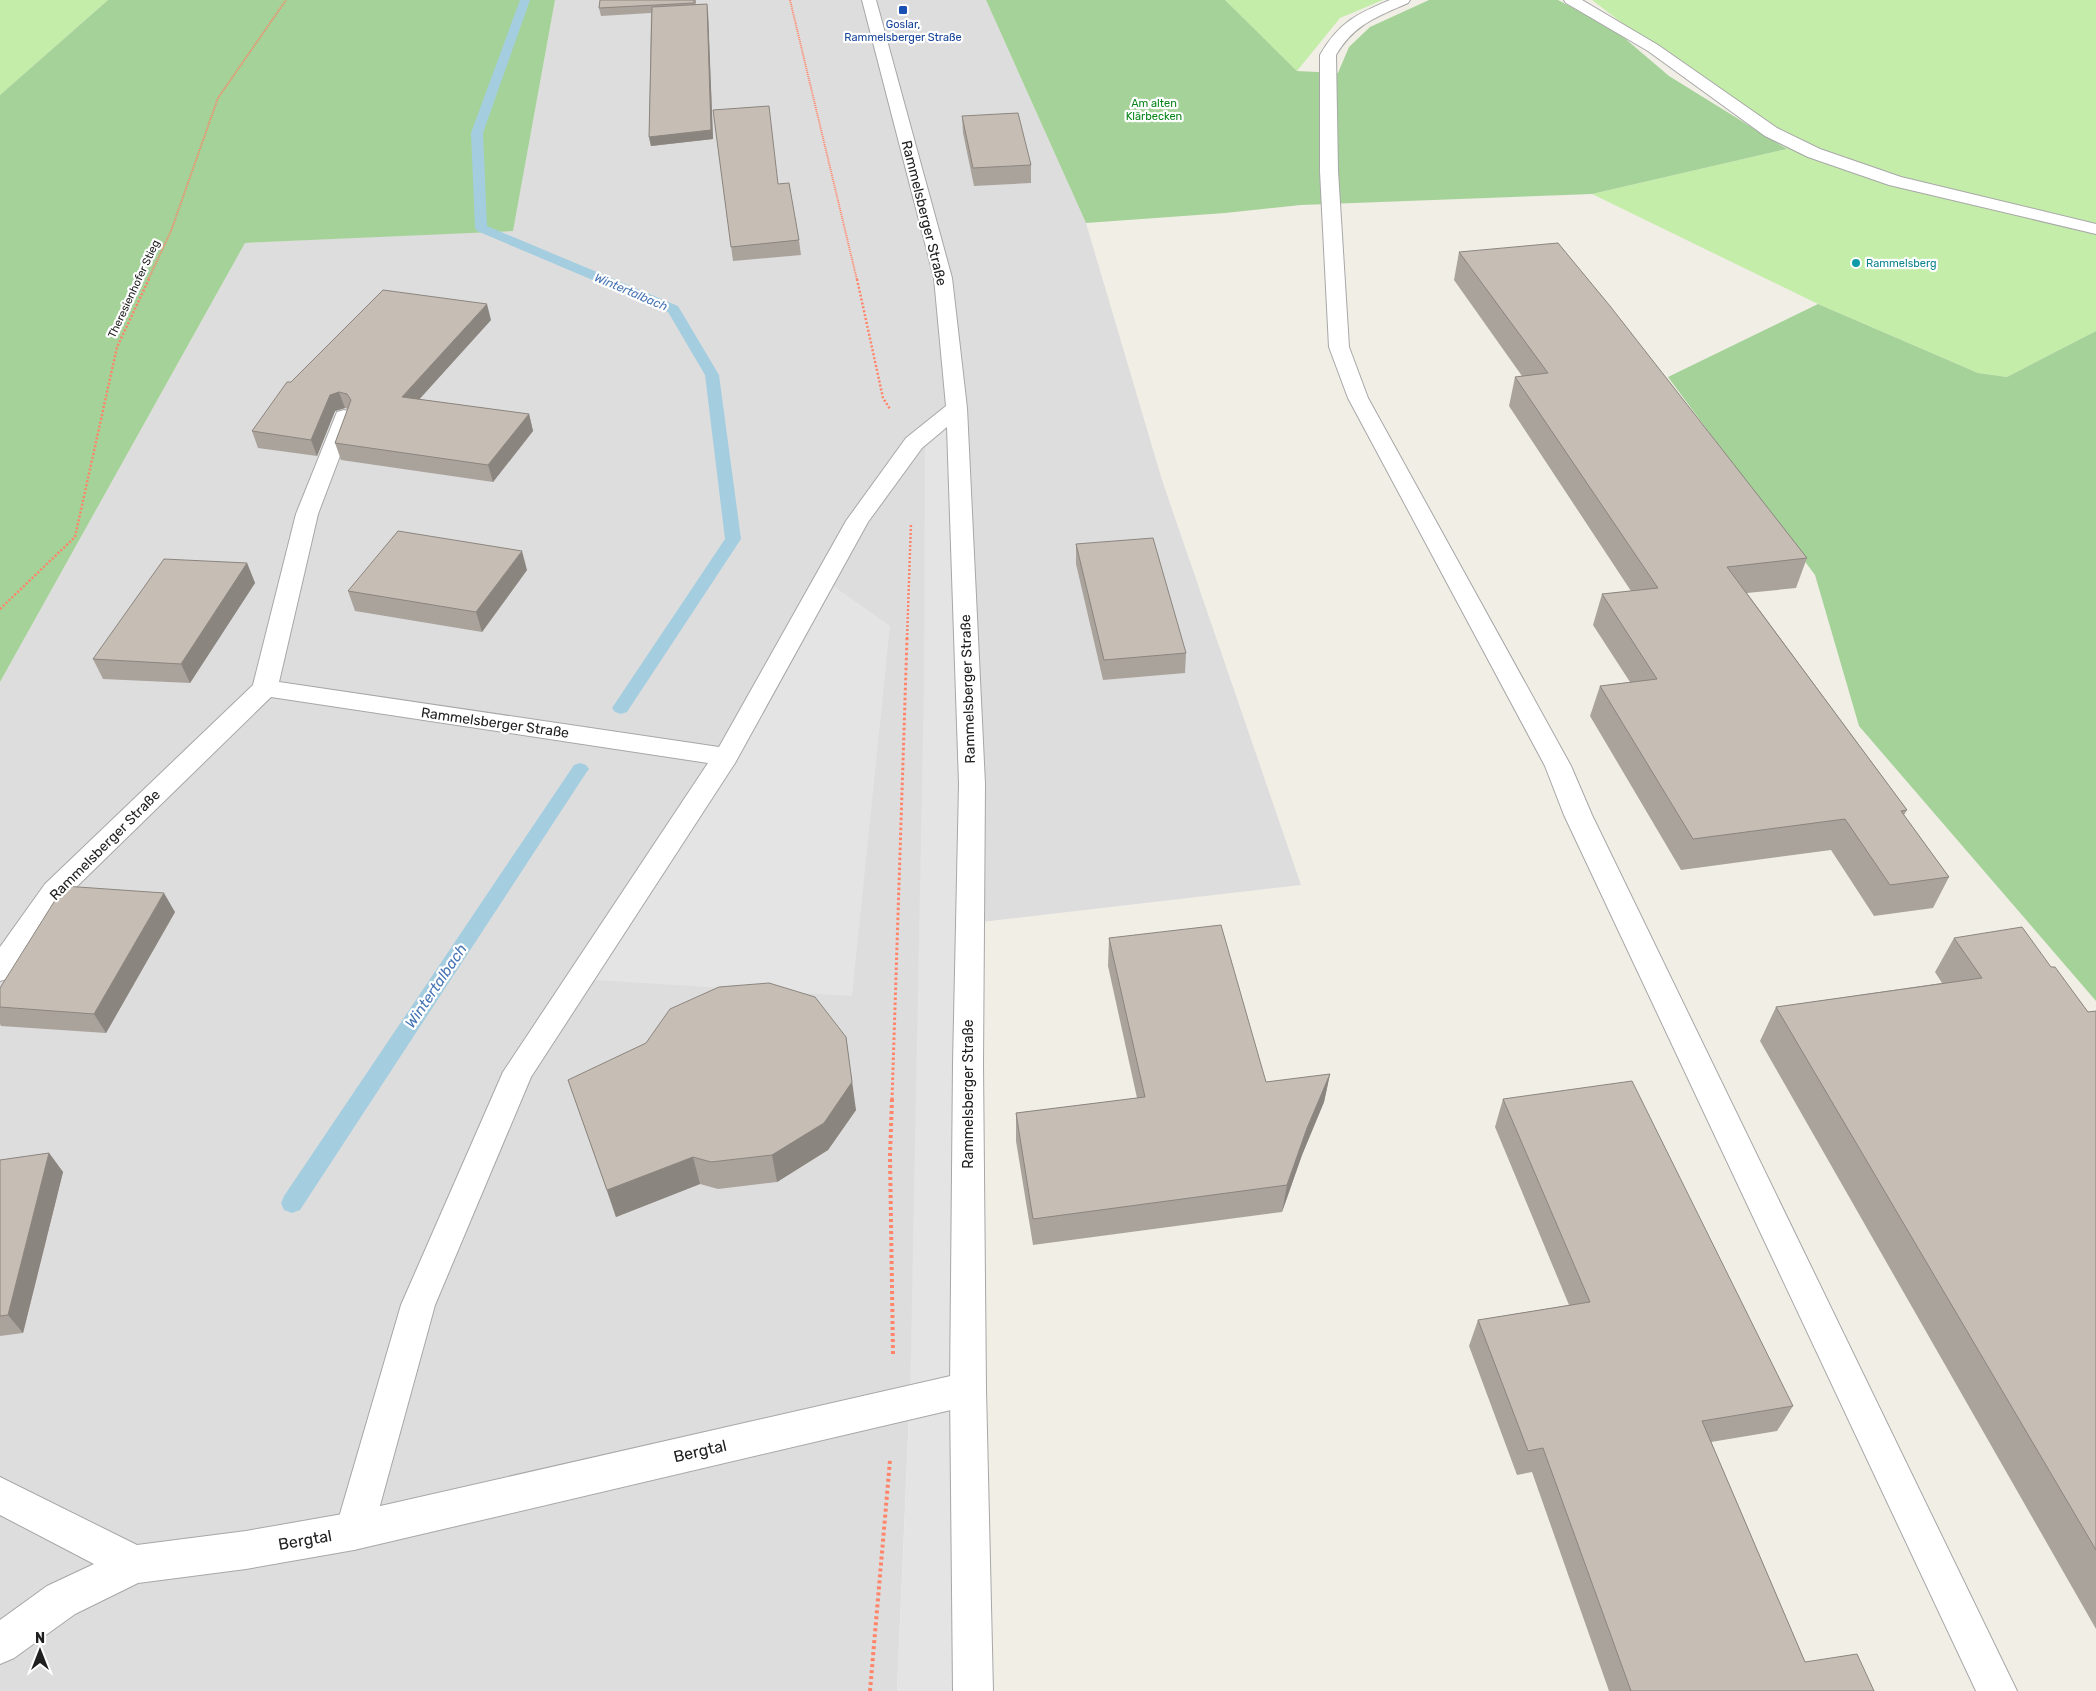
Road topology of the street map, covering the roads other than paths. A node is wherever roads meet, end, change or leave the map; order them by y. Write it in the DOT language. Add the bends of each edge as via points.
graph roads {
  1 [pos="869,0"];
  2 [pos="1403,0"];
  3 [pos="1571,0"];
  4 [pos="2096,229"];
  5 [pos="956,408"];
  6 [pos="344,416"];
  7 [pos="265,688"];
  8 [pos="726,757"];
  9 [pos="0,970"];
  10 [pos="968,1389"];
  11 [pos="0,1495"];
  12 [pos="354,1531"];
  13 [pos="135,1564"];
  14 [pos="0,1644"];
  15 [pos="973,1691"];
  16 [pos="1997,1691"];
  1 -- 5 [label="street, Rammelsberger Straße" via="943,278"];
  2 -- 16 [label="street" via="1350,24 1328,55 1329,171 1339,348 1358,398 1558,766"];
  3 -- 4 [label="street" via="1653,48 1770,132 1814,153 1895,181"];
  5 -- 8 [label="street" via="914,443 857,521"];
  5 -- 10 [label="street, Rammelsberger Straße" via="972,784"];
  6 -- 7 [label="street" via="307,514"];
  7 -- 8 [label="street, Rammelsberger Straße"];
  7 -- 9 [label="street, Rammelsberger Straße" via="55,891"];
  8 -- 12 [label="street" via="518,1072 418,1305"];
  10 -- 12 [label="street, Bergtal"];
  10 -- 15 [label="street"];
  11 -- 13 [label="street"];
  12 -- 13 [label="street, Bergtal" via="246,1550"];
  13 -- 14 [label="street, Bergtal" via="61,1600"];
}
